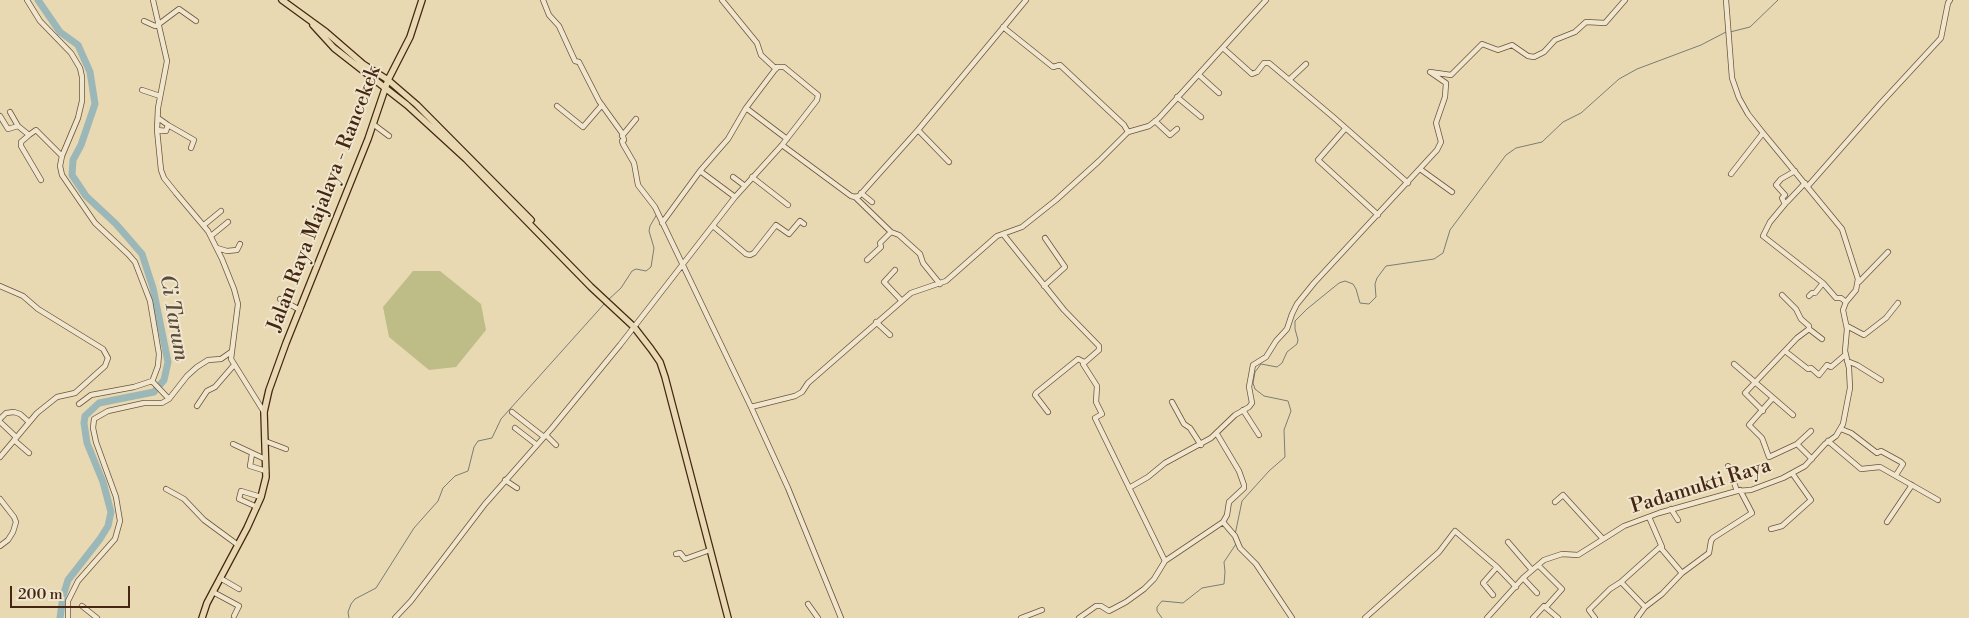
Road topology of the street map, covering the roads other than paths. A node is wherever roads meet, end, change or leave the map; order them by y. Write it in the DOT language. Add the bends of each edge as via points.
graph roads {
  1 [pos="27,0"];
  2 [pos="153,0"];
  3 [pos="282,0"];
  4 [pos="422,0"];
  5 [pos="543,0"];
  6 [pos="722,0"];
  7 [pos="1026,0"];
  8 [pos="1266,0"];
  9 [pos="1625,0"];
  10 [pos="1726,0"];
  11 [pos="1950,0"];
  12 [pos="144,21"];
  13 [pos="196,21"];
  14 [pos="159,25"];
  15 [pos="314,25"];
  16 [pos="1004,27"];
  17 [pos="1223,48"];
  18 [pos="1306,64"];
  19 [pos="776,69"];
  20 [pos="1199,75"];
  21 [pos="388,80"];
  22 [pos="1289,80"];
  23 [pos="385,88"];
  24 [pos="142,90"];
  25 [pos="1219,93"];
  26 [pos="160,96"];
  27 [pos="1177,97"];
  28 [pos="557,106"];
  29 [pos="600,107"];
  30 [pos="746,108"];
  31 [pos="10,112"];
  32 [pos="0,116"];
  33 [pos="1200,117"];
  34 [pos="158,118"];
  35 [pos="636,119"];
  36 [pos="1155,121"];
  37 [pos="373,124"];
  38 [pos="168,125"];
  39 [pos="18,126"];
  40 [pos="1177,129"];
  41 [pos="1346,129"];
  42 [pos="157,130"];
  43 [pos="918,130"];
  44 [pos="1128,132"];
  45 [pos="1763,133"];
  46 [pos="29,135"];
  47 [pos="389,136"];
  48 [pos="622,136"];
  49 [pos="787,139"];
  50 [pos="782,145"];
  51 [pos="191,148"];
  52 [pos="62,156"];
  53 [pos="949,162"];
  54 [pos="1420,169"];
  55 [pos="1795,170"];
  56 [pos="700,171"];
  57 [pos="1731,174"];
  58 [pos="733,177"];
  59 [pos="752,177"];
  60 [pos="41,180"];
  61 [pos="1408,183"];
  62 [pos="1807,185"];
  63 [pos="745,186"];
  64 [pos="1452,192"];
  65 [pos="861,193"];
  66 [pos="735,197"];
  67 [pos="855,197"];
  68 [pos="872,202"];
  69 [pos="1787,202"];
  70 [pos="788,205"];
  71 [pos="221,211"];
  72 [pos="1378,215"];
  73 [pos="228,222"];
  74 [pos="662,223"];
  75 [pos="804,224"];
  76 [pos="204,225"];
  77 [pos="713,226"];
  78 [pos="891,232"];
  79 [pos="1003,234"];
  80 [pos="211,236"];
  81 [pos="1045,238"];
  82 [pos="240,244"];
  83 [pos="217,248"];
  84 [pos="1888,252"];
  85 [pos="866,260"];
  86 [pos="682,267"];
  87 [pos="895,270"];
  88 [pos="1859,282"];
  89 [pos="1823,283"];
  90 [pos="940,284"];
  91 [pos="0,286"];
  92 [pos="1044,286"];
  93 [pos="1782,295"];
  94 [pos="1809,296"];
  95 [pos="280,299"];
  96 [pos="901,300"];
  97 [pos="1846,302"];
  98 [pos="1898,303"];
  99 [pos="613,306"];
  100 [pos="300,310"];
  101 [pos="876,322"];
  102 [pos="1847,326"];
  103 [pos="634,327"];
  104 [pos="1809,329"];
  105 [pos="890,335"];
  106 [pos="1822,339"];
  107 [pos="1785,351"];
  108 [pos="231,352"];
  109 [pos="1845,355"];
  110 [pos="1847,361"];
  111 [pos="1084,362"];
  112 [pos="1734,364"];
  113 [pos="234,365"];
  114 [pos="1881,380"];
  115 [pos="153,382"];
  116 [pos="1755,383"];
  117 [pos="168,398"];
  118 [pos="1772,399"];
  119 [pos="1172,402"];
  120 [pos="79,404"];
  121 [pos="197,406"];
  122 [pos="751,407"];
  123 [pos="1243,410"];
  124 [pos="1763,411"];
  125 [pos="264,412"];
  126 [pos="512,412"];
  127 [pos="1048,412"];
  128 [pos="1793,416"];
  129 [pos="0,420"];
  130 [pos="28,422"];
  131 [pos="515,428"];
  132 [pos="1841,429"];
  133 [pos="1811,431"];
  134 [pos="1217,434"];
  135 [pos="1259,435"];
  136 [pos="545,436"];
  137 [pos="15,438"];
  138 [pos="265,441"];
  139 [pos="1828,441"];
  140 [pos="233,444"];
  141 [pos="1797,444"];
  142 [pos="537,445"];
  143 [pos="556,445"];
  144 [pos="1201,445"];
  145 [pos="286,449"];
  146 [pos="29,453"];
  147 [pos="252,454"];
  148 [pos="0,457"];
  149 [pos="265,459"];
  150 [pos="1812,459"];
  151 [pos="1728,466"];
  152 [pos="266,471"];
  153 [pos="1792,473"];
  154 [pos="1896,475"];
  155 [pos="505,480"];
  156 [pos="1912,486"];
  157 [pos="517,488"];
  158 [pos="1129,488"];
  159 [pos="166,489"];
  160 [pos="1739,490"];
  161 [pos="261,496"];
  162 [pos="0,499"];
  163 [pos="1938,500"];
  164 [pos="1555,502"];
  165 [pos="257,507"];
  166 [pos="1671,509"];
  167 [pos="1649,517"];
  168 [pos="1678,520"];
  169 [pos="1223,522"];
  170 [pos="1887,522"];
  171 [pos="1771,529"];
  172 [pos="1602,538"];
  173 [pos="1508,542"];
  174 [pos="238,545"];
  175 [pos="0,546"];
  176 [pos="1662,547"];
  177 [pos="710,550"];
  178 [pos="676,554"];
  179 [pos="1165,561"];
  180 [pos="1538,565"];
  181 [pos="1497,567"];
  182 [pos="1532,570"];
  183 [pos="1682,573"];
  184 [pos="220,578"];
  185 [pos="1523,578"];
  186 [pos="1621,582"];
  187 [pos="1516,587"];
  188 [pos="239,589"];
  189 [pos="213,592"];
  190 [pos="1537,593"];
  191 [pos="1493,594"];
  192 [pos="808,604"];
  193 [pos="82,606"];
  194 [pos="1546,607"];
  195 [pos="1645,607"];
  196 [pos="1042,610"];
  197 [pos="234,616"];
  198 [pos="68,618"];
  199 [pos="97,618"];
  200 [pos="202,618"];
  201 [pos="394,618"];
  202 [pos="728,618"];
  203 [pos="818,618"];
  204 [pos="841,618"];
  205 [pos="1021,618"];
  206 [pos="1079,618"];
  207 [pos="1292,618"];
  208 [pos="1365,618"];
  209 [pos="1487,618"];
  210 [pos="1534,618"];
  211 [pos="1558,618"];
  212 [pos="1595,618"];
  213 [pos="1637,618"];
  1 -- 52 [label="street" via="40,21 77,60 82,77 78,118"];
  2 -- 14 [label="street"];
  3 -- 15 [label="main road"];
  4 -- 21 [label="main road, Jalan Raya Majalaya - Rancekek" via="410,37"];
  5 -- 29 [label="street" via="575,61 579,62"];
  6 -- 19 [label="street" via="757,43 761,55"];
  7 -- 16 [label="street"];
  8 -- 17 [label="street"];
  9 -- 54 [label="street" via="1605,23 1586,22 1534,57 1512,45 1498,50 1482,44 1451,75 1430,72 1446,83 1436,123 1440,146"];
  10 -- 45 [label="street" via="1733,84 1743,106"];
  11 -- 62 [label="street" via="1941,38"];
  12 -- 14 [label="street"];
  13 -- 14 [label="street" via="180,8"];
  14 -- 26 [label="street" via="167,67"];
  15 -- 21 [label="main road"];
  15 -- 23 [label="main road" via="334,48"];
  16 -- 43 [label="street"];
  16 -- 44 [label="street" via="1053,68 1059,64"];
  17 -- 20 [label="street"];
  17 -- 22 [label="street" via="1252,74 1267,63"];
  18 -- 22 [label="street"];
  19 -- 30 [label="street"];
  19 -- 49 [label="street" via="784,67 818,96"];
  20 -- 25 [label="street"];
  20 -- 27 [label="street"];
  21 -- 23 [label="main road, Jalan Raya Majalaya - Rancekek"];
  21 -- 99 [label="main road" via="437,123"];
  22 -- 41 [label="street"];
  23 -- 37 [label="main road, Jalan Raya Majalaya - Rancekek"];
  23 -- 99 [label="main road" via="466,159"];
  24 -- 26 [label="street"];
  26 -- 34 [label="street"];
  27 -- 33 [label="street"];
  27 -- 36 [label="street"];
  28 -- 29 [label="street" via="583,127"];
  29 -- 48 [label="street"];
  30 -- 49 [label="street"];
  30 -- 56 [label="street" via="728,139"];
  31 -- 39 [label="street"];
  32 -- 39 [label="street" via="8,129"];
  34 -- 38 [label="street"];
  34 -- 42 [label="street"];
  35 -- 48 [label="street"];
  36 -- 40 [label="street" via="1170,136"];
  36 -- 44 [label="street"];
  37 -- 47 [label="street"];
  37 -- 100 [label="main road, Jalan Raya Majalaya - Rancekek"];
  38 -- 42 [label="street" via="166,131"];
  38 -- 51 [label="street" via="194,140"];
  39 -- 46 [label="street"];
  41 -- 61 [label="street"];
  41 -- 72 [label="street" via="1318,160"];
  42 -- 76 [label="street" via="162,172"];
  43 -- 53 [label="street"];
  43 -- 65 [label="street"];
  44 -- 79 [label="street" via="1056,200 1022,227"];
  45 -- 55 [label="street"];
  45 -- 57 [label="street"];
  46 -- 52 [label="street" via="36,130"];
  46 -- 60 [label="street" via="21,146"];
  48 -- 74 [label="street" via="634,163 638,185 655,207"];
  49 -- 50 [label="street"];
  50 -- 59 [label="street"];
  50 -- 67 [label="street"];
  52 -- 115 [label="street" via="62,175 70,188 95,223 135,262 150,301 159,354"];
  54 -- 61 [label="street"];
  54 -- 64 [label="street"];
  55 -- 62 [label="street"];
  55 -- 89 [label="street" via="1776,185 1784,195 1785,204 1763,236"];
  56 -- 66 [label="street"];
  56 -- 74 [label="street"];
  58 -- 63 [label="street"];
  59 -- 63 [label="street"];
  59 -- 70 [label="street"];
  61 -- 72 [label="street"];
  62 -- 69 [label="street"];
  62 -- 88 [label="street" via="1845,234"];
  63 -- 66 [label="street"];
  65 -- 67 [label="street"];
  65 -- 68 [label="street"];
  66 -- 77 [label="street"];
  67 -- 78 [label="street"];
  71 -- 76 [label="street"];
  72 -- 123 [label="street" via="1310,288 1294,309 1287,330 1266,357 1253,365 1249,387 1252,403"];
  73 -- 80 [label="street"];
  74 -- 86 [label="street"];
  75 -- 77 [label="street" via="799,222 789,234 776,225 750,256"];
  76 -- 80 [label="street"];
  77 -- 86 [label="street"];
  78 -- 85 [label="street" via="880,242 882,247"];
  78 -- 90 [label="street" via="920,254"];
  79 -- 90 [label="street"];
  79 -- 92 [label="street"];
  80 -- 83 [label="street"];
  81 -- 92 [label="street" via="1065,268"];
  82 -- 83 [label="street" via="237,250"];
  83 -- 108 [label="street" via="238,304"];
  84 -- 88 [label="street"];
  86 -- 103 [label="street"];
  86 -- 122 [label="street"];
  87 -- 96 [label="street" via="884,282"];
  88 -- 97 [label="street"];
  89 -- 94 [label="street"];
  89 -- 97 [label="street" via="1835,298"];
  90 -- 96 [label="street" via="916,290"];
  91 -- 130 [label="street" via="22,296 103,349 107,356 105,366 75,393 49,402"];
  92 -- 111 [label="street" via="1098,344 1099,350"];
  93 -- 104 [label="street"];
  95 -- 100 [label="street"];
  96 -- 101 [label="street"];
  97 -- 102 [label="street" via="1843,310"];
  98 -- 102 [label="street" via="1864,336"];
  99 -- 103 [label="main road"];
  100 -- 125 [label="main road, Jalan Raya Majalaya - Rancekek"];
  101 -- 105 [label="street"];
  101 -- 122 [label="street" via="802,392"];
  102 -- 109 [label="street"];
  103 -- 136 [label="street"];
  103 -- 177 [label="main road" via="663,370"];
  104 -- 106 [label="street"];
  104 -- 107 [label="street"];
  107 -- 109 [label="street" via="1819,375"];
  107 -- 116 [label="street"];
  108 -- 113 [label="street"];
  108 -- 117 [label="street" via="197,367"];
  109 -- 110 [label="street"];
  110 -- 114 [label="street"];
  110 -- 132 [label="street" via="1850,388"];
  111 -- 127 [label="street" via="1080,358 1036,393"];
  111 -- 158 [label="street" via="1097,386 1096,402 1102,414 1095,419"];
  112 -- 116 [label="street"];
  113 -- 121 [label="street" via="215,387 207,391"];
  113 -- 125 [label="street"];
  115 -- 117 [label="street"];
  115 -- 120 [label="street" via="91,395"];
  116 -- 118 [label="street"];
  116 -- 124 [label="street" via="1745,393"];
  117 -- 198 [label="street" via="162,403 144,403 108,411 94,419 96,442 116,497 120,521 115,539 78,582 68,601"];
  118 -- 124 [label="street"];
  118 -- 128 [label="street"];
  119 -- 144 [label="street"];
  122 -- 204 [label="street"];
  123 -- 134 [label="street"];
  123 -- 135 [label="street"];
  124 -- 141 [label="street" via="1749,425 1762,438 1770,457"];
  125 -- 138 [label="main road, Jalan Raya Majalaya - Rancekek"];
  126 -- 136 [label="street"];
  129 -- 130 [label="street" via="6,413 14,412"];
  129 -- 137 [label="street"];
  130 -- 137 [label="street"];
  131 -- 142 [label="street"];
  132 -- 139 [label="street, Padamukti Raya"];
  132 -- 154 [label="street" via="1877,453 1902,463"];
  133 -- 141 [label="street"];
  134 -- 144 [label="street"];
  134 -- 169 [label="street" via="1239,470 1244,485 1229,502"];
  136 -- 142 [label="street"];
  136 -- 143 [label="street"];
  137 -- 146 [label="street"];
  137 -- 148 [label="street"];
  138 -- 145 [label="street"];
  138 -- 149 [label="main road, Jalan Raya Majalaya - Rancekek"];
  139 -- 150 [label="street, Padamukti Raya"];
  139 -- 154 [label="street" via="1861,469 1880,467"];
  140 -- 147 [label="street"];
  141 -- 150 [label="street"];
  142 -- 155 [label="street"];
  144 -- 158 [label="street" via="1165,463 1151,476"];
  147 -- 149 [label="street"];
  147 -- 152 [label="street" via="250,466"];
  149 -- 152 [label="main road, Jalan Raya Majalaya - Rancekek"];
  150 -- 153 [label="street, Padamukti Raya"];
  151 -- 160 [label="street"];
  152 -- 161 [label="main road, Jalan Raya Majalaya - Rancekek"];
  153 -- 160 [label="street, Padamukti Raya" via="1751,490"];
  153 -- 171 [label="street" via="1811,500 1782,526"];
  154 -- 156 [label="street"];
  155 -- 157 [label="street"];
  155 -- 201 [label="street" via="411,601"];
  156 -- 163 [label="street"];
  156 -- 170 [label="street"];
  158 -- 179 [label="street"];
  159 -- 174 [label="street" via="184,499 204,520"];
  160 -- 166 [label="street, Padamukti Raya"];
  160 -- 183 [label="street" via="1752,513 1713,538 1709,552"];
  161 -- 165 [label="main road, Jalan Raya Majalaya - Rancekek"];
  161 -- 165 [label="street" via="241,491 239,499"];
  162 -- 175 [label="street" via="16,522 8,540"];
  164 -- 172 [label="street" via="1564,495"];
  165 -- 174 [label="main road, Jalan Raya Majalaya - Rancekek"];
  166 -- 167 [label="street, Padamukti Raya"];
  166 -- 168 [label="street"];
  167 -- 172 [label="street, Padamukti Raya"];
  167 -- 176 [label="street"];
  169 -- 179 [label="street"];
  169 -- 207 [label="street"];
  172 -- 180 [label="street, Padamukti Raya" via="1578,555 1562,554"];
  173 -- 182 [label="street"];
  174 -- 184 [label="main road, Jalan Raya Majalaya - Rancekek"];
  176 -- 183 [label="street"];
  176 -- 186 [label="street"];
  177 -- 178 [label="street" via="685,559 680,553"];
  177 -- 202 [label="main road"];
  179 -- 206 [label="street" via="1144,590 1126,602 1109,611 1096,606"];
  180 -- 182 [label="street, Padamukti Raya"];
  180 -- 194 [label="street" via="1562,589"];
  181 -- 187 [label="street"];
  181 -- 191 [label="street" via="1483,583"];
  181 -- 208 [label="street" via="1455,530 1439,552"];
  182 -- 185 [label="street, Padamukti Raya"];
  183 -- 195 [label="street"];
  184 -- 188 [label="street"];
  184 -- 189 [label="main road, Jalan Raya Majalaya - Rancekek"];
  185 -- 187 [label="street, Padamukti Raya"];
  185 -- 190 [label="street"];
  186 -- 195 [label="street"];
  186 -- 212 [label="street" via="1589,610"];
  187 -- 209 [label="street, Padamukti Raya"];
  189 -- 197 [label="street" via="239,606"];
  189 -- 200 [label="main road, Jalan Raya Majalaya - Rancekek"];
  192 -- 203 [label="street"];
  193 -- 199 [label="street"];
  194 -- 210 [label="street"];
  194 -- 211 [label="street"];
  195 -- 213 [label="street"];
  196 -- 205 [label="street"];
}
